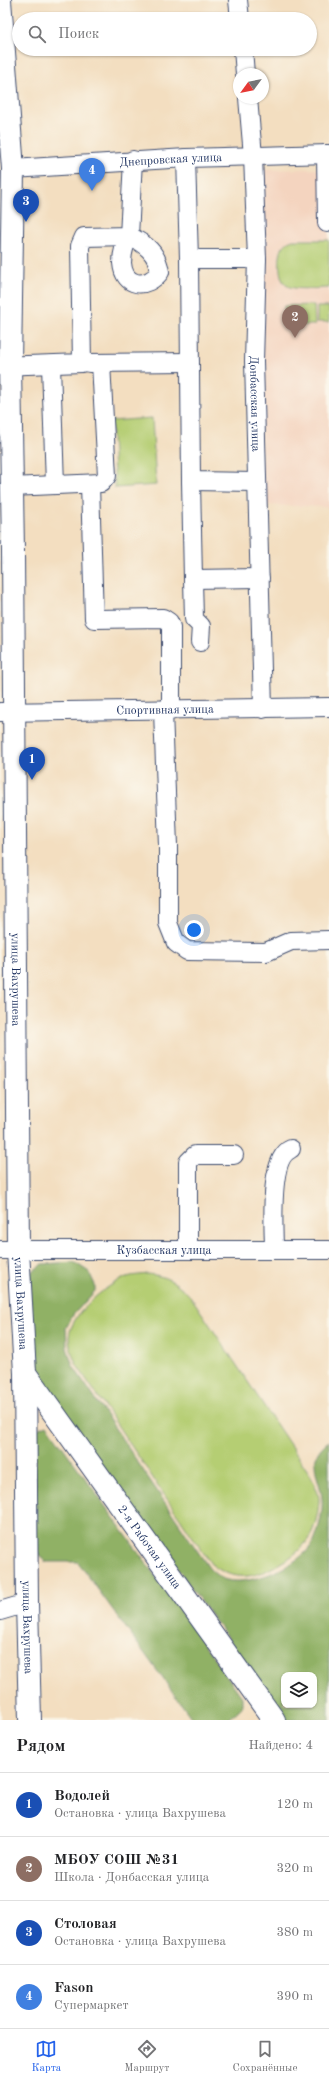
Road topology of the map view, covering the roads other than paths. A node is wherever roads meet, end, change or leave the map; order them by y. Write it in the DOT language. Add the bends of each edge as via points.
graph roads {
  1 [pos="0,0"];
  2 [pos="238,0"];
  3 [pos="239,12"];
  4 [pos="244,56"];
  5 [pos="245,68"];
  6 [pos="249,104"];
  7 [pos="327,154"];
  8 [pos="254,156"];
  9 [pos="186,158"];
  10 [pos="133,160"];
  11 [pos="13,169"];
  12 [pos="326,223"];
  13 [pos="189,259"];
  14 [pos="257,259"];
  15 [pos="101,362"];
  16 [pos="190,362"];
  17 [pos="82,363"];
  18 [pos="51,365"];
  19 [pos="5,366"];
  20 [pos="6,450"];
  21 [pos="192,481"];
  22 [pos="256,482"];
  23 [pos="90,484"];
  24 [pos="55,485"];
  25 [pos="11,487"];
  26 [pos="6,551"];
  27 [pos="193,578"];
  28 [pos="260,578"];
  29 [pos="194,604"];
  30 [pos="169,622"];
  31 [pos="200,642"];
  32 [pos="329,707"];
  33 [pos="263,709"];
  34 [pos="167,711"];
  35 [pos="7,712"];
  36 [pos="329,940"];
  37 [pos="291,1149"];
  38 [pos="234,1154"];
  39 [pos="188,1249"];
  40 [pos="9,1250"];
  41 [pos="274,1250"];
  42 [pos="329,1250"];
  43 [pos="25,1373"];
  44 [pos="27,1603"];
  45 [pos="0,1611"];
  46 [pos="30,1720"];
  47 [pos="274,1720"];
  1 -- 11 [label="main road, улица Вахрушева"];
  2 -- 3 [label="street"];
  4 -- 5 [label="street"];
  6 -- 8 [label="street, Донбасская улица"];
  7 -- 8 [label="street, Днепровская улица"];
  7 -- 12 [label="street"];
  8 -- 9 [label="street, Днепровская улица"];
  8 -- 14 [label="street, Донбасская улица"];
  9 -- 10 [label="street, Днепровская улица"];
  9 -- 13 [label="street"];
  10 -- 11 [label="street, Днепровская улица"];
  10 -- 17 [label="street" via="129,236 84,237 80,246"];
  11 -- 19 [label="main road, улица Вахрушева"];
  13 -- 14 [label="street"];
  13 -- 16 [label="street"];
  14 -- 22 [label="street, Донбасская улица" via="254,361"];
  15 -- 16 [label="street"];
  15 -- 17 [label="street"];
  15 -- 23 [label="street" via="107,476 101,483"];
  16 -- 21 [label="street"];
  17 -- 18 [label="street"];
  18 -- 19 [label="street"];
  18 -- 24 [label="street"];
  19 -- 20 [label="main road, улица Вахрушева"];
  20 -- 25 [label="main road, улица Вахрушева"];
  21 -- 22 [label="street"];
  21 -- 27 [label="street"];
  22 -- 28 [label="street, Донбасская улица"];
  23 -- 24 [label="street"];
  23 -- 30 [label="street" via="94,619 163,618"];
  24 -- 25 [label="street"];
  25 -- 26 [label="main road, улица Вахрушева"];
  26 -- 35 [label="main road, улица Вахрушева"];
  27 -- 28 [label="street"];
  27 -- 29 [label="street"];
  28 -- 33 [label="street, Донбасская улица"];
  29 -- 30 [label="street"];
  29 -- 31 [label="street" via="194,619 201,626"];
  30 -- 34 [label="street" via="171,627"];
  32 -- 33 [label="street, Спортивная улица"];
  33 -- 34 [label="street, Спортивная улица"];
  34 -- 35 [label="street, Спортивная улица"];
  34 -- 36 [label="street" via="168,924 176,943 187,951 266,952 291,941"];
  35 -- 40 [label="main road, улица Вахрушева"];
  37 -- 41 [label="street" via="286,1151 280,1160 274,1187"];
  38 -- 39 [label="street" via="195,1155 188,1162"];
  39 -- 40 [label="street, Кузбасская улица"];
  39 -- 41 [label="street, Кузбасская улица"];
  40 -- 43 [label="main road, улица Вахрушева"];
  41 -- 42 [label="street, Кузбасская улица"];
  43 -- 44 [label="main road, улица Вахрушева"];
  43 -- 47 [label="main road, 2-я Рабочая улица"];
  44 -- 45 [label="street"];
  44 -- 46 [label="main road, улица Вахрушева"];
}
